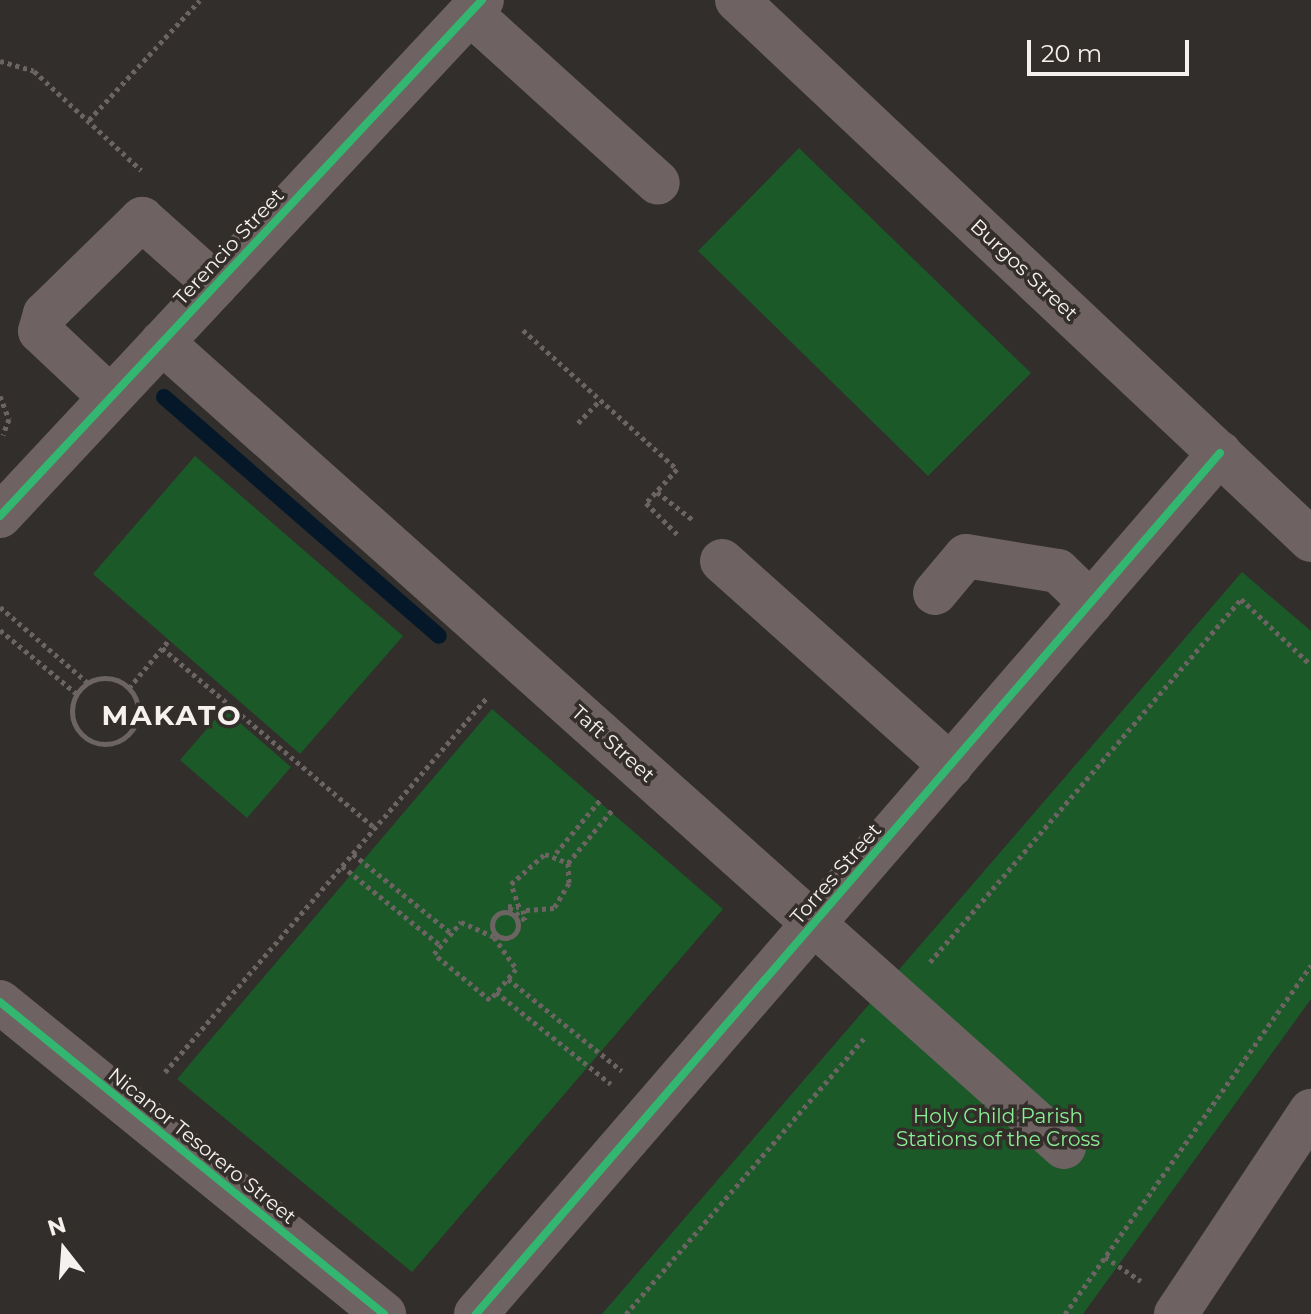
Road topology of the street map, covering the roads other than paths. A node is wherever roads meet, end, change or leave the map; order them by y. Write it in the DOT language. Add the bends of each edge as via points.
graph roads {
  1 [pos="737,0"];
  2 [pos="476,7"];
  3 [pos="658,183"];
  4 [pos="216,285"];
  5 [pos="162,342"];
  6 [pos="110,397"];
  7 [pos="1220,453"];
  8 [pos="0,516"];
  9 [pos="1311,540"];
  10 [pos="722,561"];
  11 [pos="935,593"];
  12 [pos="1091,603"];
  13 [pos="951,766"];
  14 [pos="814,923"];
  15 [pos="0,1002"];
  16 [pos="1311,1111"];
  17 [pos="1064,1147"];
  18 [pos="384,1314"];
  19 [pos="476,1314"];
  20 [pos="1176,1314"];
  1 -- 7 [label="main road, Burgos Street"];
  2 -- 3 [label="street"];
  2 -- 4 [label="street, Terencio Street"];
  4 -- 5 [label="street, Terencio Street"];
  4 -- 6 [label="street" via="142,219 45,314 40,331"];
  5 -- 6 [label="street, Terencio Street"];
  5 -- 14 [label="street, Taft Street"];
  6 -- 8 [label="street, Terencio Street"];
  7 -- 9 [label="main road, Burgos Street"];
  7 -- 12 [label="street, Torres Street"];
  10 -- 13 [label="street"];
  11 -- 12 [label="street" via="966,556 1058,571"];
  12 -- 13 [label="street, Torres Street"];
  13 -- 14 [label="street, Torres Street"];
  14 -- 17 [label="street, Taft Street"];
  14 -- 19 [label="street, Torres Street"];
  15 -- 18 [label="street, Nicanor Tesorero Street"];
  16 -- 20 [label="street"];
}
